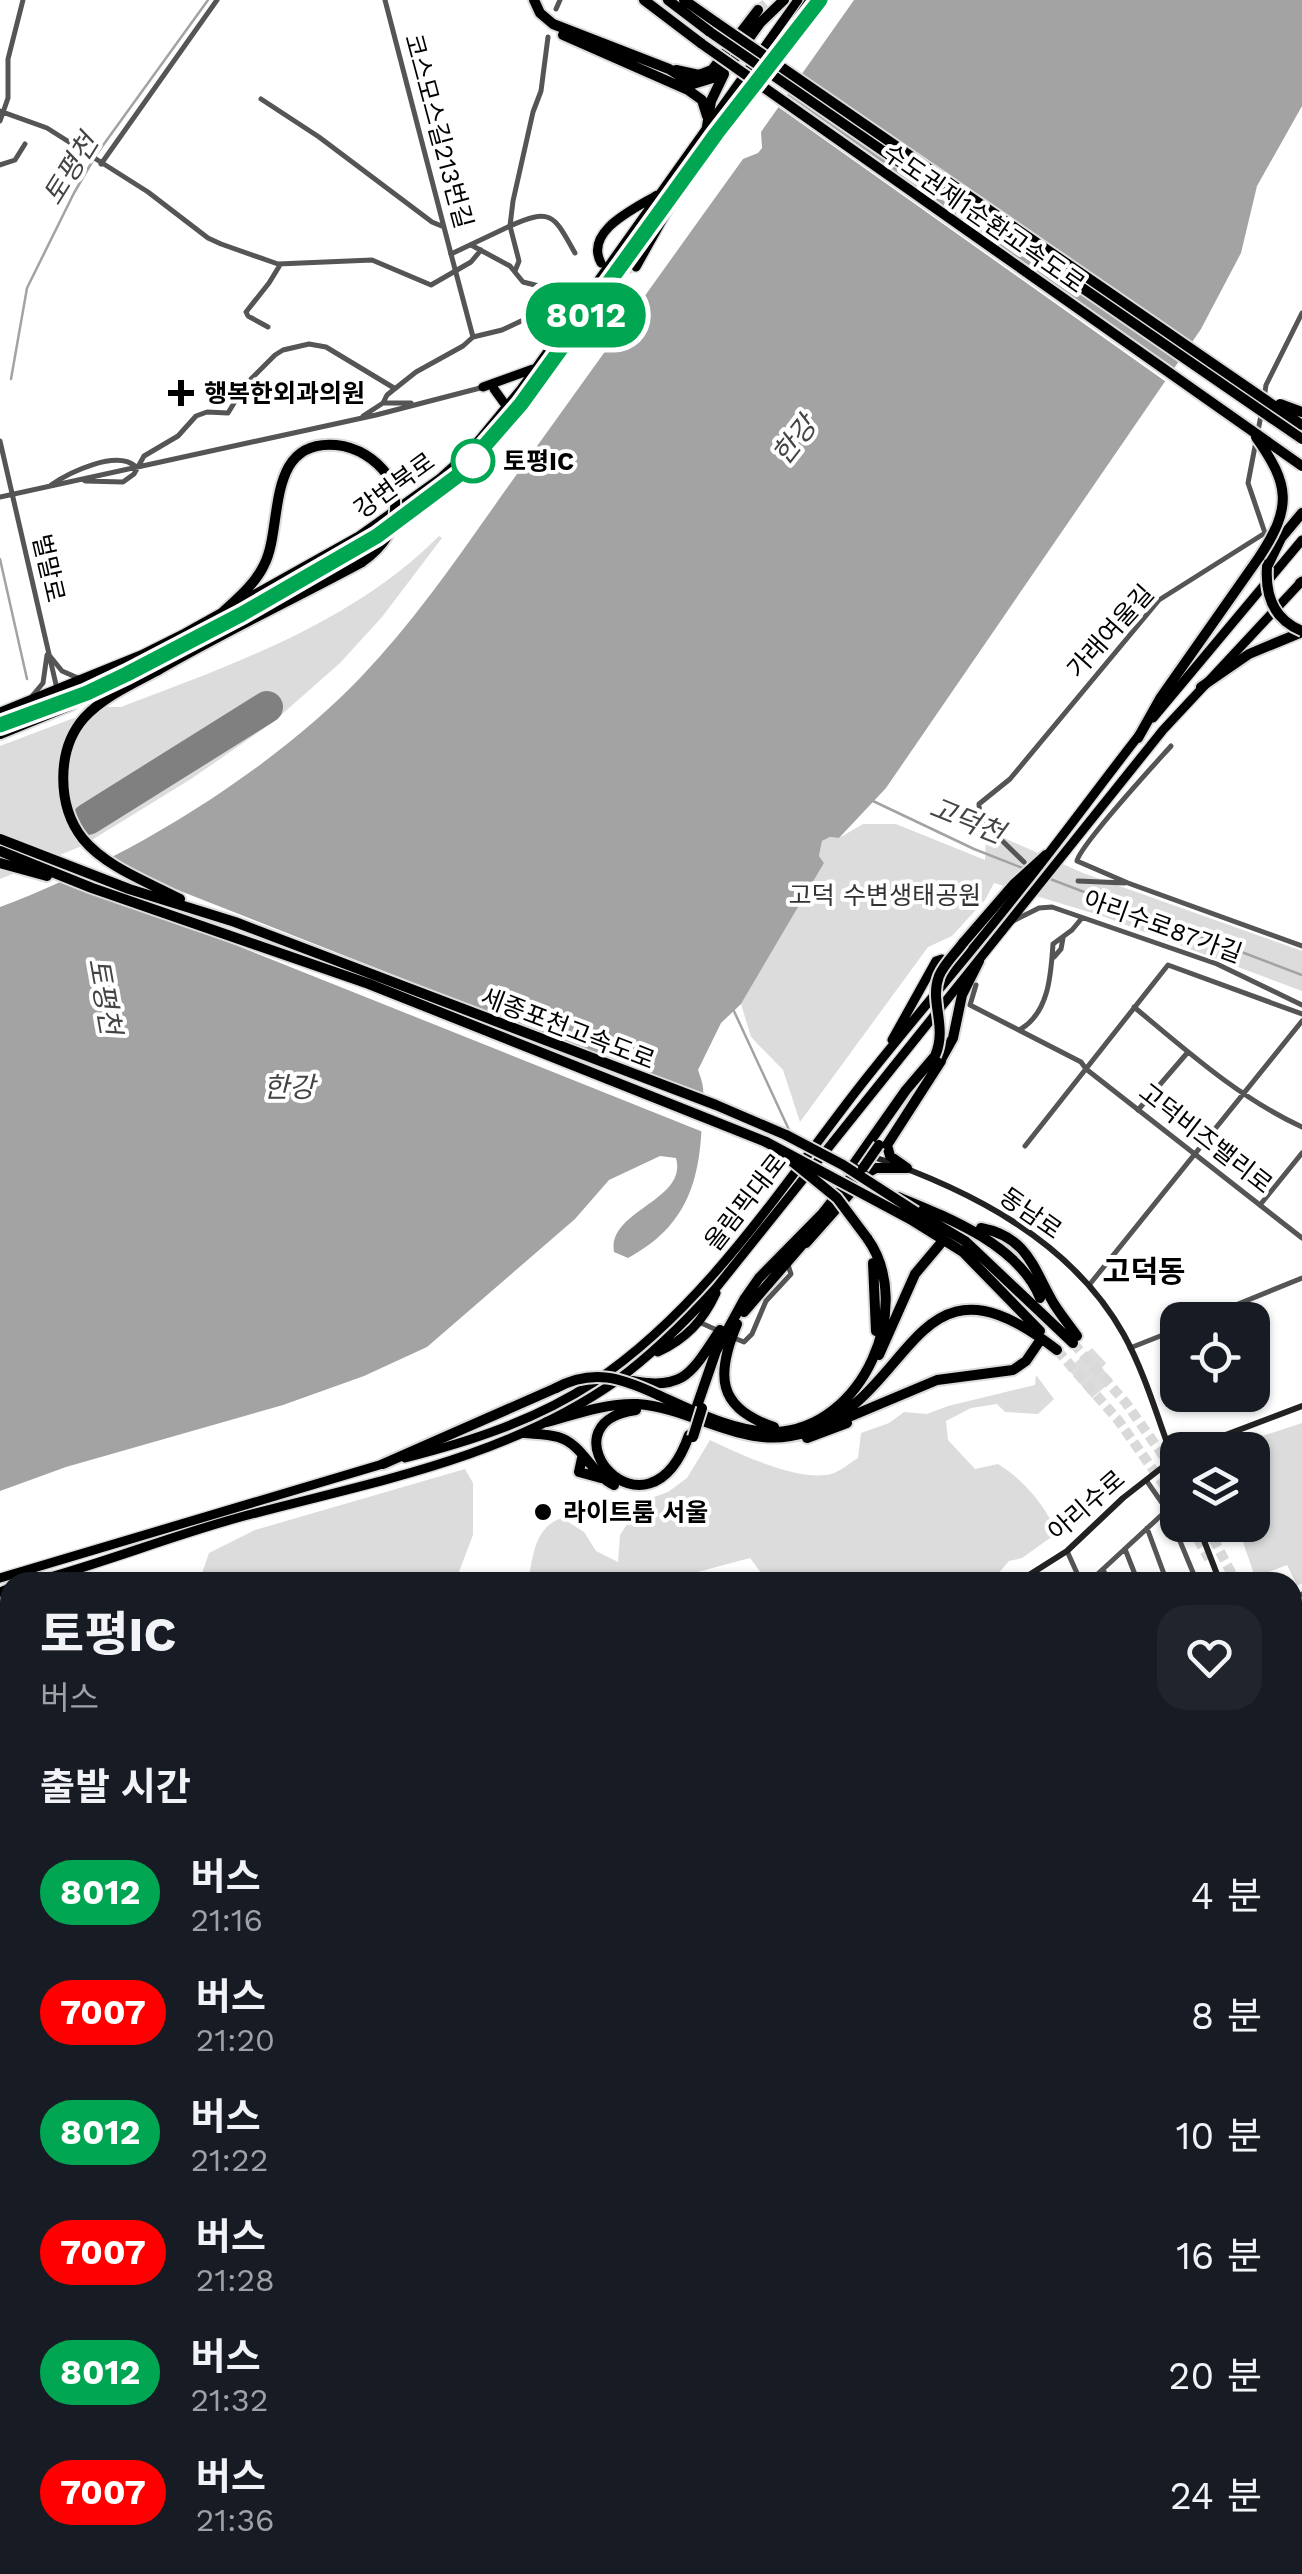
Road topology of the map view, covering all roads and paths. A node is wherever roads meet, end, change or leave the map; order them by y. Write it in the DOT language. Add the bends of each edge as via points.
graph roads {
  1 [pos="24,0"];
  2 [pos="217,0"];
  3 [pos="385,0"];
  4 [pos="532,0"];
  5 [pos="560,0"];
  6 [pos="644,0"];
  7 [pos="668,0"];
  8 [pos="684,0"];
  9 [pos="784,0"];
  10 [pos="798,0"];
  11 [pos="810,0"];
  12 [pos="820,0"];
  13 [pos="761,5"];
  14 [pos="556,9"];
  15 [pos="760,23"];
  16 [pos="714,27"];
  17 [pos="548,37"];
  18 [pos="737,56"];
  19 [pos="669,68"];
  20 [pos="761,73"];
  21 [pos="261,99"];
  22 [pos="2,112"];
  23 [pos="707,116"];
  24 [pos="0,122"];
  25 [pos="706,133"];
  26 [pos="25,144"];
  27 [pos="96,161"];
  28 [pos="0,165"];
  29 [pos="686,176"];
  30 [pos="659,194"];
  31 [pos="510,226"];
  32 [pos="444,227"];
  33 [pos="471,245"];
  34 [pos="480,250"];
  35 [pos="575,253"];
  36 [pos="451,254"];
  37 [pos="601,262"];
  38 [pos="280,264"];
  39 [pos="636,267"];
  40 [pos="456,271"];
  41 [pos="515,271"];
  42 [pos="1302,313"];
  43 [pos="268,327"];
  44 [pos="474,337"];
  45 [pos="536,368"];
  46 [pos="394,388"];
  47 [pos="489,388"];
  48 [pos="1256,392"];
  49 [pos="383,403"];
  50 [pos="414,403"];
  51 [pos="514,404"];
  52 [pos="1302,412"];
  53 [pos="363,416"];
  54 [pos="1302,425"];
  55 [pos="1252,432"];
  56 [pos="1302,439"];
  57 [pos="0,441"];
  58 [pos="136,466"];
  59 [pos="1302,466"];
  60 [pos="78,480"];
  61 [pos="48,487"];
  62 [pos="12,495"];
  63 [pos="0,497"];
  64 [pos="1302,513"];
  65 [pos="1302,540"];
  66 [pos="1301,582"];
  67 [pos="222,612"];
  68 [pos="242,614"];
  69 [pos="1302,631"];
  70 [pos="211,639"];
  71 [pos="47,652"];
  72 [pos="85,679"];
  73 [pos="1202,687"];
  74 [pos="56,691"];
  75 [pos="87,693"];
  76 [pos="25,702"];
  77 [pos="60,702"];
  78 [pos="0,712"];
  79 [pos="0,725"];
  80 [pos="0,734"];
  81 [pos="1138,738"];
  82 [pos="1171,746"];
  83 [pos="0,839"];
  84 [pos="0,851"];
  85 [pos="1046,855"];
  86 [pos="1024,862"];
  87 [pos="0,863"];
  88 [pos="1078,881"];
  89 [pos="1128,883"];
  90 [pos="1018,886"];
  91 [pos="203,911"];
  92 [pos="1082,918"];
  93 [pos="1008,924"];
  94 [pos="200,926"];
  95 [pos="1302,946"];
  96 [pos="979,961"];
  97 [pos="946,962"];
  98 [pos="976,985"];
  99 [pos="1302,1005"];
  100 [pos="1134,1007"];
  101 [pos="1302,1018"];
  102 [pos="1020,1030"];
  103 [pos="1188,1052"];
  104 [pos="938,1058"];
  105 [pos="877,1065"];
  106 [pos="1086,1069"];
  107 [pos="1244,1095"];
  108 [pos="1138,1110"];
  109 [pos="1302,1126"];
  110 [pos="766,1142"];
  111 [pos="1025,1146"];
  112 [pos="860,1153"];
  113 [pos="1302,1153"];
  114 [pos="1194,1155"];
  115 [pos="907,1168"];
  116 [pos="1260,1205"];
  117 [pos="916,1212"];
  118 [pos="981,1228"];
  119 [pos="1302,1238"];
  120 [pos="941,1243"];
  121 [pos="790,1255"];
  122 [pos="1302,1278"];
  123 [pos="722,1281"];
  124 [pos="1090,1284"];
  125 [pos="745,1298"];
  126 [pos="1040,1298"];
  127 [pos="1243,1302"];
  128 [pos="700,1322"];
  129 [pos="737,1324"];
  130 [pos="1160,1336"];
  131 [pos="1039,1342"];
  132 [pos="1130,1348"];
  133 [pos="647,1357"];
  134 [pos="862,1381"];
  135 [pos="925,1384"];
  136 [pos="659,1391"];
  137 [pos="1302,1406"];
  138 [pos="700,1407"];
  139 [pos="662,1410"];
  140 [pos="547,1422"];
  141 [pos="812,1430"];
  142 [pos="1165,1432"];
  143 [pos="1233,1432"];
  144 [pos="525,1433"];
  145 [pos="785,1434"];
  146 [pos="691,1436"];
  147 [pos="384,1464"];
  148 [pos="1160,1468"];
  149 [pos="1146,1480"];
  150 [pos="1160,1499"];
  151 [pos="1160,1517"];
  152 [pos="1146,1528"];
  153 [pos="1181,1542"];
  154 [pos="1205,1542"];
  155 [pos="1125,1550"];
  156 [pos="1067,1551"];
  157 [pos="1103,1569"];
  158 [pos="20,1572"];
  159 [pos="65,1572"];
  160 [pos="1034,1572"];
  161 [pos="1076,1572"];
  162 [pos="1100,1572"];
  163 [pos="1104,1572"];
  164 [pos="1134,1572"];
  165 [pos="1163,1572"];
  166 [pos="1194,1572"];
  167 [pos="1216,1572"];
  1 -- 22 [label="street"];
  2 -- 27 [label="street"];
  3 -- 32 [label="street, 코스모스길213번길"];
  4 -- 19 [label="highway" via="566,31"];
  4 -- 23 [label="highway" via="537,17 564,36 696,94"];
  5 -- 14 [label="street"];
  6 -- 55 [label="highway, 수도권제1순환고속도로, bridge"];
  7 -- 16 [label="highway, 수도권제1순환고속도로"];
  8 -- 16 [label="highway, 수도권제1순환고속도로"];
  9 -- 15 [label="highway"];
  10 -- 25 [label="main road, 강변북로"];
  11 -- 20 [label="main road"];
  12 -- 20 [label="highway"];
  13 -- 15 [label="highway"];
  13 -- 19 [label="highway" via="712,70 699,75"];
  15 -- 18 [label="highway"];
  16 -- 48 [label="highway, 수도권제1순환고속도로, bridge"];
  16 -- 56 [label="highway, 수도권제1순환고속도로, bridge"];
  17 -- 31 [label="street"];
  18 -- 19 [label="highway" via="704,83 693,84"];
  18 -- 23 [label="highway" via="716,86"];
  20 -- 29 [label="main road"];
  21 -- 32 [label="street"];
  22 -- 24 [label="street"];
  22 -- 27 [label="street" via="40,124"];
  23 -- 25 [label="highway"];
  25 -- 30 [label="main road, 강변북로"];
  26 -- 28 [label="street" via="15,160"];
  27 -- 38 [label="street" via="208,238"];
  29 -- 39 [label="main road"];
  29 -- 51 [label="main road"];
  30 -- 37 [label="main road" via="600,234"];
  30 -- 45 [label="main road, 강변북로"];
  31 -- 33 [label="street"];
  31 -- 35 [label="street" via="549,216"];
  31 -- 41 [label="street" via="519,260"];
  32 -- 36 [label="street, 코스모스길213번길"];
  33 -- 34 [label="street"];
  33 -- 36 [label="street"];
  34 -- 40 [label="street, 코스모스길213번길"];
  34 -- 41 [label="street"];
  36 -- 40 [label="street, 코스모스길213번길"];
  38 -- 40 [label="street" via="365,259 431,285"];
  38 -- 43 [label="street" via="246,310"];
  40 -- 44 [label="street, 코스모스길213번길"];
  41 -- 44 [label="street" via="563,302"];
  42 -- 86 [label="street, 가래여울길" via="1266,385 1248,483 1265,533 1159,600 1010,779 980,804 980,818"];
  44 -- 46 [label="street"];
  45 -- 47 [label="main road"];
  45 -- 51 [label="main road, 강변북로"];
  46 -- 49 [label="street"];
  46 -- 58 [label="street" via="326,348 283,350 245,385 228,412 199,414"];
  47 -- 50 [label="street"];
  47 -- 51 [label="main road"];
  48 -- 52 [label="highway, bridge"];
  48 -- 54 [label="highway, 수도권제1순환고속도로, bridge"];
  49 -- 50 [label="street"];
  49 -- 53 [label="street"];
  50 -- 53 [label="street"];
  51 -- 67 [label="main road, 강변북로" via="401,509"];
  51 -- 68 [label="main road" via="489,444 440,492"];
  53 -- 58 [label="street"];
  55 -- 59 [label="highway, 수도권제1순환고속도로, bridge"];
  55 -- 81 [label="highway, bridge" via="1280,476 1283,514"];
  57 -- 62 [label="street, 벌말로"];
  58 -- 60 [label="street"];
  58 -- 60 [label="street" via="120,484"];
  58 -- 61 [label="street" via="114,460"];
  60 -- 61 [label="street"];
  61 -- 62 [label="street"];
  62 -- 63 [label="street"];
  62 -- 71 [label="street, 벌말로"];
  64 -- 69 [label="highway, bridge" via="1266,568 1273,608"];
  65 -- 81 [label="main road"];
  66 -- 73 [label="main road, 올림픽대로"];
  67 -- 70 [label="highway, bridge" via="263,569 277,494 299,456 339,445 373,460 388,476 396,497 384,544 362,562"];
  67 -- 72 [label="main road, 강변북로"];
  68 -- 70 [label="highway"];
  68 -- 75 [label="main road"];
  69 -- 73 [label="highway" via="1249,654"];
  70 -- 91 [label="highway" via="99,703 81,721 65,760 64,794 74,824 94,849"];
  71 -- 72 [label="street" via="62,672"];
  71 -- 74 [label="street, 벌말로"];
  71 -- 76 [label="street" via="44,683"];
  72 -- 74 [label="main road, 강변북로"];
  73 -- 93 [label="main road, 올림픽대로"];
  74 -- 76 [label="main road, 강변북로"];
  74 -- 77 [label="street, 벌말로"];
  75 -- 77 [label="main road"];
  75 -- 80 [label="highway"];
  76 -- 78 [label="main road, 강변북로"];
  77 -- 79 [label="main road"];
  81 -- 85 [label="main road"];
  82 -- 89 [label="street" via="1076,858"];
  83 -- 91 [label="highway, 세종포천고속도로"];
  84 -- 94 [label="highway, 세종포천고속도로"];
  85 -- 90 [label="highway"];
  87 -- 94 [label="highway"];
  88 -- 89 [label="street"];
  89 -- 95 [label="street"];
  90 -- 104 [label="highway, bridge" via="939,976"];
  90 -- 105 [label="main road, 올림픽대로"];
  91 -- 117 [label="highway, 세종포천고속도로, bridge" via="730,1111 818,1151"];
  92 -- 93 [label="street, 아리수로87가길" via="1043,906"];
  92 -- 99 [label="street, 아리수로87가길" via="1217,964"];
  92 -- 102 [label="street" via="1052,946 1040,1012"];
  93 -- 96 [label="main road, 올림픽대로"];
  94 -- 110 [label="highway, 세종포천고속도로" via="387,990"];
  96 -- 104 [label="highway" via="952,1038"];
  96 -- 123 [label="main road, 올림픽대로"];
  97 -- 105 [label="main road" via="934,963"];
  98 -- 102 [label="street, 고덕비즈밸리로" via="970,1005"];
  100 -- 101 [label="street" via="1168,965"];
  100 -- 103 [label="street"];
  100 -- 106 [label="street"];
  101 -- 107 [label="street"];
  102 -- 106 [label="street, 고덕비즈밸리로"];
  103 -- 107 [label="street"];
  103 -- 108 [label="street"];
  104 -- 112 [label="highway"];
  104 -- 115 [label="highway" via="887,1145"];
  104 -- 121 [label="highway, bridge"];
  105 -- 147 [label="main road, 올림픽대로" via="706,1282 637,1350 549,1410"];
  106 -- 108 [label="street, 고덕비즈밸리로"];
  106 -- 111 [label="street"];
  107 -- 109 [label="street"];
  107 -- 114 [label="street"];
  108 -- 114 [label="street, 고덕비즈밸리로"];
  110 -- 117 [label="highway, 세종포천고속도로, bridge"];
  110 -- 134 [label="highway, bridge" via="837,1198 876,1251 884,1319"];
  112 -- 115 [label="main road, 동남로"];
  112 -- 121 [label="highway"];
  113 -- 116 [label="street"];
  114 -- 116 [label="street, 고덕비즈밸리로"];
  114 -- 124 [label="street"];
  115 -- 121 [label="highway" via="873,1169"];
  115 -- 124 [label="main road, 동남로" via="996,1211"];
  116 -- 119 [label="street, 고덕비즈밸리로"];
  117 -- 118 [label="highway, 세종포천고속도로" via="965,1241 1075,1340 1025,1252"];
  117 -- 126 [label="highway" via="997,1249 1030,1277"];
  117 -- 141 [label="highway, 세종포천고속도로" via="1057,1350 1005,1316 975,1310 947,1315 924,1329 867,1392"];
  120 -- 134 [label="highway" via="915,1274"];
  121 -- 125 [label="highway"];
  121 -- 128 [label="street" via="790,1274 744,1342"];
  121 -- 129 [label="highway"];
  122 -- 127 [label="street"];
  123 -- 128 [label="main road"];
  123 -- 133 [label="main road, 올림픽대로"];
  124 -- 132 [label="main road, 동남로"];
  125 -- 136 [label="highway" via="692,1369"];
  125 -- 138 [label="highway" via="716,1350"];
  128 -- 133 [label="main road"];
  129 -- 138 [label="highway"];
  129 -- 145 [label="highway" via="724,1357 725,1388 745,1413"];
  130 -- 132 [label="street"];
  131 -- 135 [label="highway" via="1013,1370"];
  132 -- 142 [label="main road, 동남로"];
  133 -- 140 [label="main road, 올림픽대로"];
  134 -- 145 [label="highway" via="836,1409"];
  135 -- 141 [label="highway"];
  135 -- 145 [label="highway" via="822,1434"];
  136 -- 145 [label="highway" via="724,1423"];
  136 -- 147 [label="highway, bridge" via="594,1376 570,1381"];
  137 -- 143 [label="main road"];
  138 -- 146 [label="highway, bridge"];
  139 -- 140 [label="highway" via="620,1404"];
  139 -- 145 [label="highway" via="731,1433"];
  139 -- 146 [label="highway" via="620,1412 605,1424 597,1444 609,1475 626,1484 656,1479 678,1461"];
  140 -- 144 [label="main road, 올림픽대로"];
  141 -- 145 [label="highway"];
  144 -- 146 [label="highway" via="557,1437 577,1448 602,1479 634,1490 658,1483 683,1464"];
  144 -- 159 [label="main road, 올림픽대로"];
  147 -- 158 [label="main road, 올림픽대로"];
  148 -- 149 [label="main road, 아리수로"];
  149 -- 150 [label="street"];
  149 -- 156 [label="main road, 아리수로"];
  151 -- 152 [label="street"];
  152 -- 155 [label="street"];
  152 -- 165 [label="street"];
  153 -- 166 [label="street"];
  154 -- 167 [label="main road"];
  155 -- 157 [label="street"];
  155 -- 164 [label="street"];
  156 -- 160 [label="main road, 아리수로"];
  156 -- 161 [label="street"];
  157 -- 162 [label="street"];
  157 -- 163 [label="street"];
}
